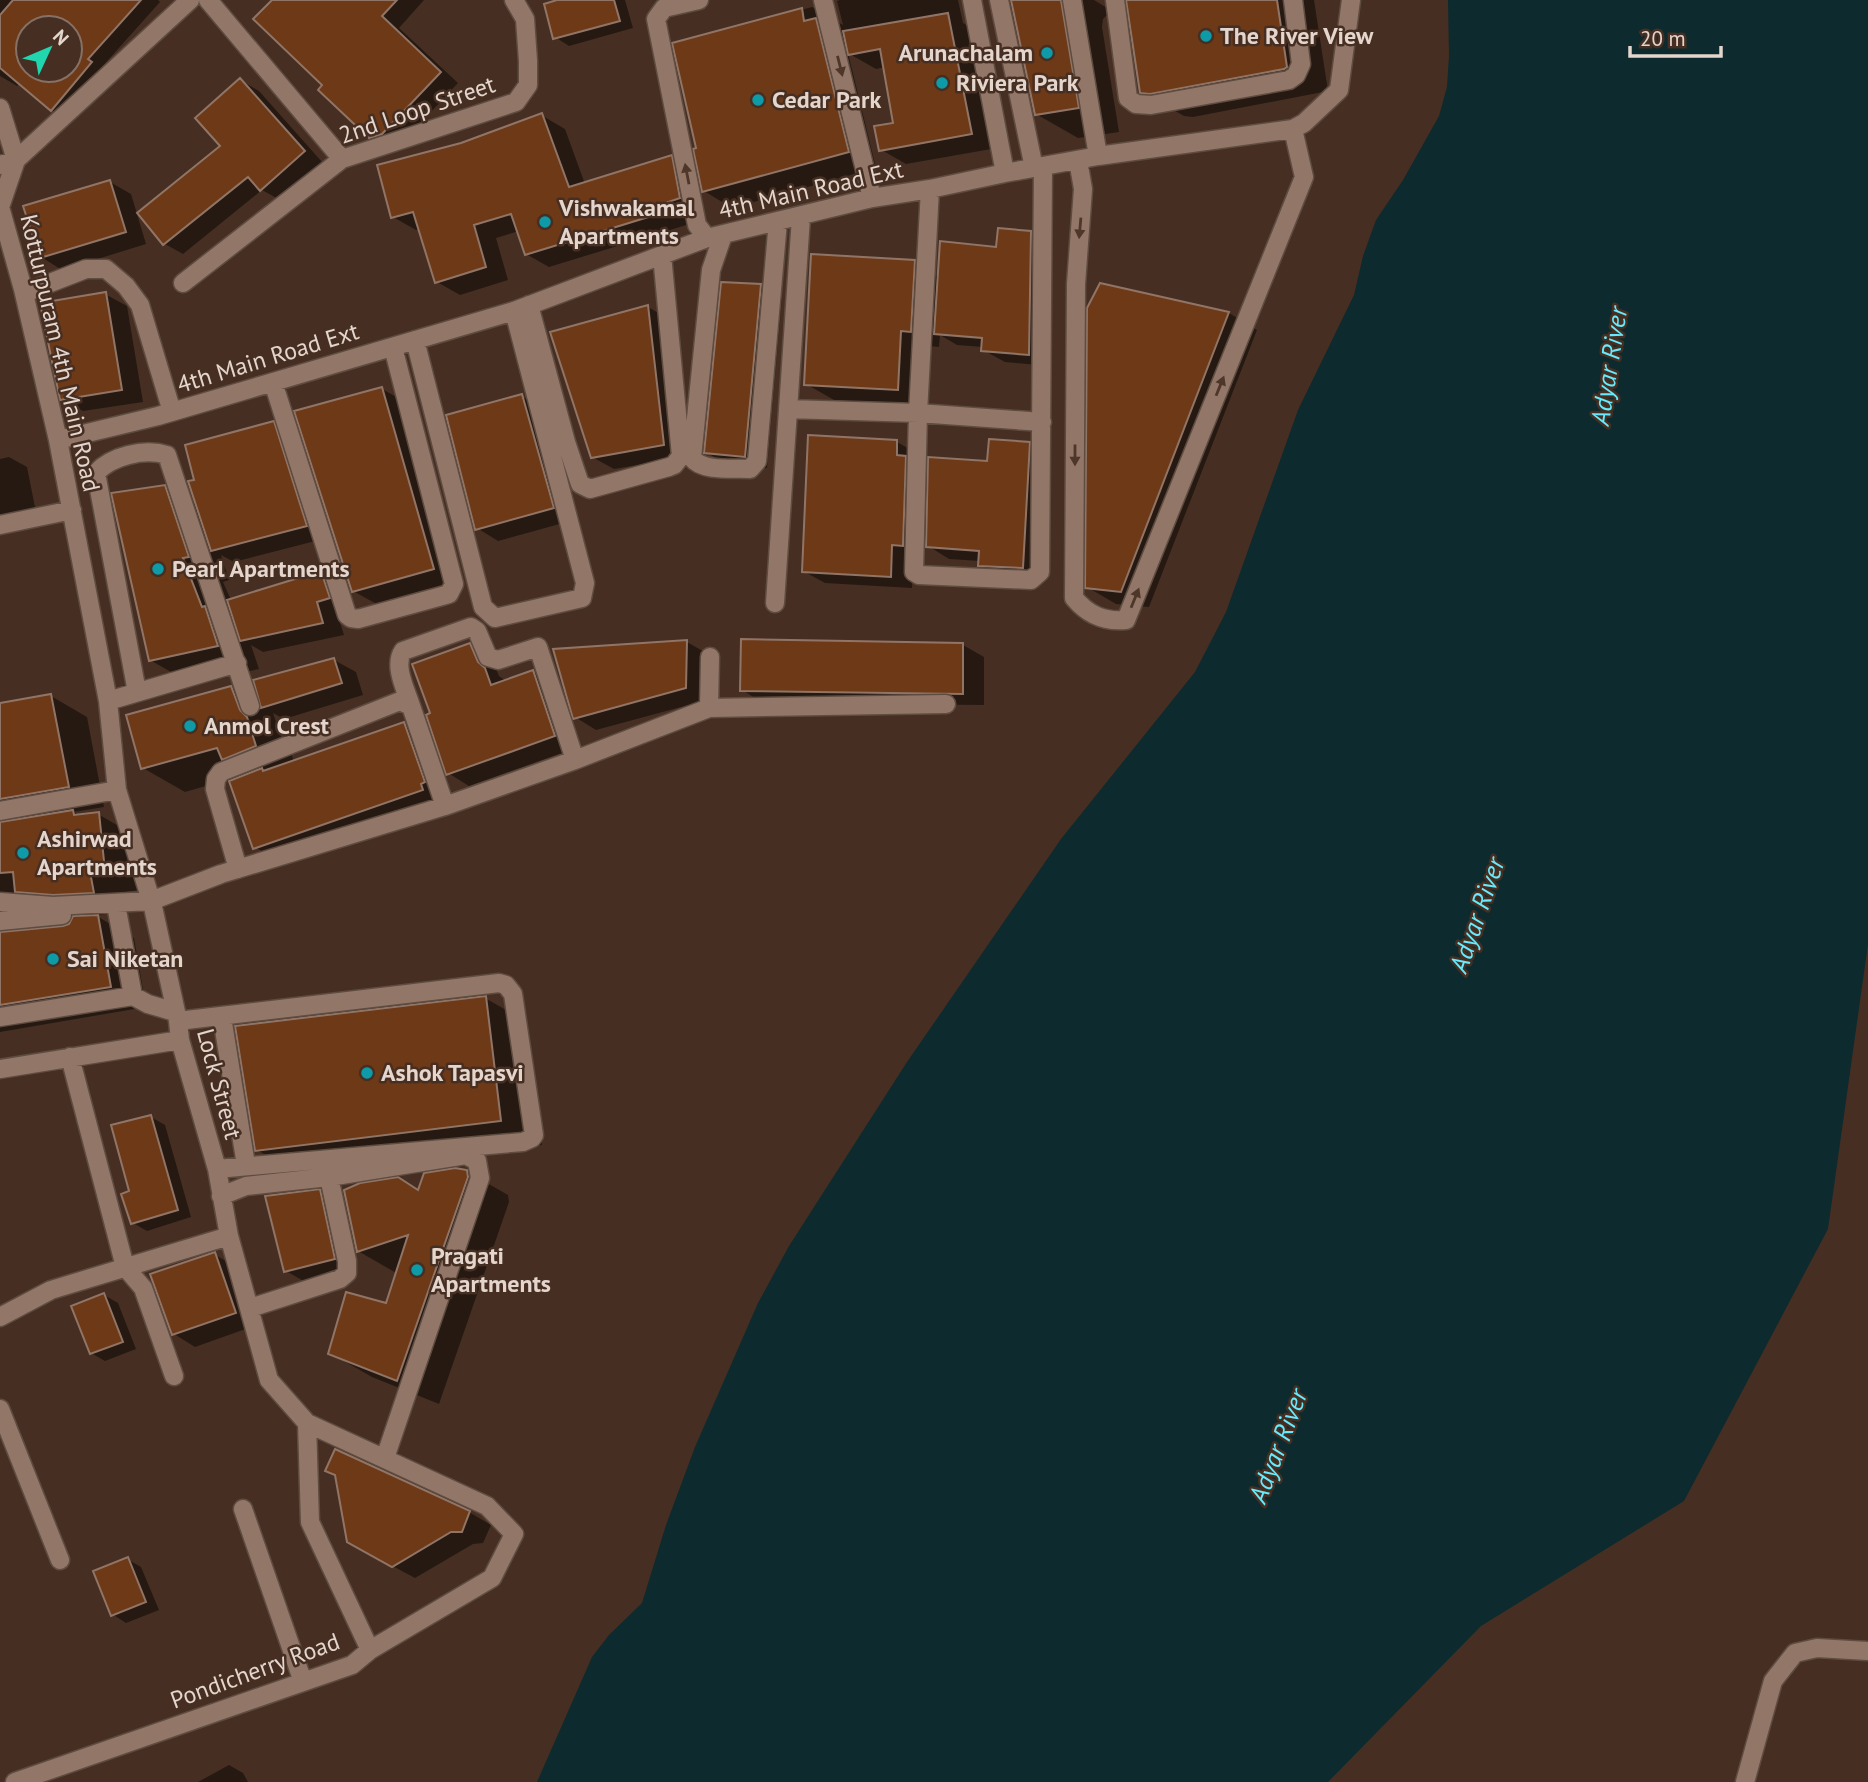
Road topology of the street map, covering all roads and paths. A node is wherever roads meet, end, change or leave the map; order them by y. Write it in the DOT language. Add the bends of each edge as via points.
graph roads {
  1 [pos="190,0"];
  2 [pos="208,0"];
  3 [pos="514,0"];
  4 [pos="699,0"];
  5 [pos="823,0"];
  6 [pos="972,0"];
  7 [pos="999,0"];
  8 [pos="1072,0"];
  9 [pos="1115,0"];
  10 [pos="1293,0"];
  11 [pos="1351,0"];
  12 [pos="0,108"];
  13 [pos="1299,126"];
  14 [pos="1098,156"];
  15 [pos="342,159"];
  16 [pos="1078,160"];
  17 [pos="8,162"];
  18 [pos="1038,167"];
  19 [pos="1005,173"];
  20 [pos="930,189"];
  21 [pos="872,198"];
  22 [pos="0,207"];
  23 [pos="801,217"];
  24 [pos="778,221"];
  25 [pos="715,237"];
  26 [pos="662,255"];
  27 [pos="183,283"];
  28 [pos="23,289"];
  29 [pos="522,308"];
  30 [pos="415,340"];
  31 [pos="393,347"];
  32 [pos="273,382"];
  33 [pos="788,409"];
  34 [pos="172,412"];
  35 [pos="918,413"];
  36 [pos="1042,422"];
  37 [pos="58,440"];
  38 [pos="72,510"];
  39 [pos="0,525"];
  40 [pos="775,603"];
  41 [pos="710,657"];
  42 [pos="237,663"];
  43 [pos="137,692"];
  44 [pos="107,701"];
  45 [pos="946,704"];
  46 [pos="250,706"];
  47 [pos="411,706"];
  48 [pos="709,708"];
  49 [pos="575,760"];
  50 [pos="117,790"];
  51 [pos="445,806"];
  52 [pos="0,811"];
  53 [pos="238,869"];
  54 [pos="0,902"];
  55 [pos="152,904"];
  56 [pos="117,911"];
  57 [pos="0,921"];
  58 [pos="133,996"];
  59 [pos="177,1016"];
  60 [pos="0,1017"];
  61 [pos="222,1017"];
  62 [pos="180,1040"];
  63 [pos="70,1057"];
  64 [pos="0,1069"];
  65 [pos="246,1165"];
  66 [pos="216,1168"];
  67 [pos="329,1177"];
  68 [pos="221,1196"];
  69 [pos="229,1236"];
  70 [pos="125,1267"];
  71 [pos="250,1308"];
  72 [pos="0,1317"];
  73 [pos="174,1376"];
  74 [pos="0,1409"];
  75 [pos="307,1423"];
  76 [pos="385,1458"];
  77 [pos="243,1509"];
  78 [pos="514,1534"];
  79 [pos="60,1560"];
  80 [pos="369,1650"];
  81 [pos="1868,1651"];
  82 [pos="303,1682"];
  83 [pos="15,1782"];
  84 [pos="1745,1782"];
  1 -- 17 [label="street"];
  2 -- 15 [label="street"];
  3 -- 15 [label="street, 2nd Loop Street" via="524,19 528,61 528,85 516,102"];
  25 -- 4 [label="street, one-way" via="697,225 656,19 664,8"];
  5 -- 21 [label="street, one-way"];
  6 -- 19 [label="street"];
  7 -- 18 [label="street"];
  8 -- 14 [label="street"];
  9 -- 10 [label="street" via="1128,98 1151,105 1296,75 1301,64"];
  11 -- 13 [label="street" via="1339,90"];
  12 -- 17 [label="street"];
  13 -- 14 [label="street, 4th Main Road Ext"];
  16 -- 13 [label="street, one-way" via="1083,190 1076,284 1074,598 1085,611 1109,621 1126,620 1304,177"];
  14 -- 16 [label="street, 4th Main Road Ext"];
  15 -- 27 [label="street, 2nd Loop Street"];
  16 -- 18 [label="street, 4th Main Road Ext"];
  17 -- 22 [label="street, Kotturpuram 4th Main Road"];
  18 -- 19 [label="street, 4th Main Road Ext"];
  18 -- 36 [label="street"];
  19 -- 20 [label="street, 4th Main Road Ext"];
  20 -- 21 [label="street, 4th Main Road Ext"];
  20 -- 35 [label="street"];
  21 -- 23 [label="street, 4th Main Road Ext"];
  22 -- 28 [label="street, Kotturpuram 4th Main Road"];
  23 -- 24 [label="street, 4th Main Road Ext"];
  23 -- 33 [label="street"];
  24 -- 25 [label="street, 4th Main Road Ext"];
  24 -- 25 [label="street" via="757,461 750,469 703,466 692,458"];
  25 -- 26 [label="street, 4th Main Road Ext"];
  26 -- 29 [label="street, 4th Main Road Ext"];
  26 -- 29 [label="street" via="681,456 669,467 590,489 580,484"];
  28 -- 34 [label="street" via="32,290 86,269 106,269 140,305"];
  28 -- 37 [label="street, Kotturpuram 4th Main Road"];
  29 -- 30 [label="street, 4th Main Road Ext"];
  29 -- 30 [label="street" via="585,583 582,598 495,618 483,607"];
  30 -- 31 [label="street, 4th Main Road Ext"];
  31 -- 32 [label="street, 4th Main Road Ext"];
  31 -- 32 [label="street" via="454,584 442,597 358,619 347,615"];
  32 -- 34 [label="street, 4th Main Road Ext"];
  33 -- 35 [label="street"];
  33 -- 40 [label="street"];
  34 -- 37 [label="street, 4th Main Road Ext"];
  35 -- 36 [label="street"];
  35 -- 36 [label="street" via="913,569 919,575 1031,580 1039,575"];
  37 -- 38 [label="street, Kotturpuram 4th Main Road"];
  38 -- 39 [label="street"];
  38 -- 44 [label="street, Lock Street"];
  41 -- 48 [label="street"];
  42 -- 43 [label="street"];
  42 -- 43 [label="street" via="167,454 154,451 106,462 96,473"];
  42 -- 46 [label="street"];
  43 -- 44 [label="street"];
  44 -- 50 [label="street, Lock Street"];
  45 -- 48 [label="street"];
  47 -- 49 [label="street" via="398,665 403,652 471,628 477,631 488,657 498,660 538,646"];
  47 -- 51 [label="street"];
  47 -- 53 [label="street" via="400,701 221,772 215,789"];
  48 -- 49 [label="street"];
  49 -- 51 [label="street"];
  50 -- 52 [label="street"];
  50 -- 55 [label="street, Lock Street"];
  51 -- 53 [label="street"];
  53 -- 55 [label="street"];
  54 -- 55 [label="street"];
  55 -- 56 [label="street"];
  55 -- 59 [label="street, Lock Street"];
  56 -- 57 [label="street"];
  56 -- 58 [label="street"];
  58 -- 59 [label="street"];
  58 -- 60 [label="street"];
  59 -- 61 [label="street"];
  59 -- 62 [label="street, Lock Street"];
  61 -- 65 [label="street"];
  61 -- 65 [label="street" via="499,983 513,994 532,1138"];
  62 -- 63 [label="street"];
  62 -- 66 [label="street, Lock Street"];
  63 -- 64 [label="street"];
  63 -- 70 [label="street"];
  65 -- 66 [label="street"];
  66 -- 68 [label="street, Lock Street"];
  67 -- 68 [label="street" via="246,1186"];
  67 -- 71 [label="street" via="346,1273 340,1279"];
  67 -- 76 [label="street" via="466,1155 477,1161 480,1178"];
  68 -- 69 [label="street, Lock Street"];
  69 -- 70 [label="street"];
  69 -- 71 [label="street, Lock Street"];
  70 -- 72 [label="street" via="51,1290"];
  70 -- 73 [label="street" via="143,1288"];
  71 -- 75 [label="street, Lock Street" via="269,1380"];
  74 -- 79 [label="street"];
  75 -- 76 [label="street, Lock Street"];
  75 -- 80 [label="street" via="310,1522"];
  76 -- 78 [label="street, Lock Street" via="488,1506"];
  77 -- 82 [label="street"];
  78 -- 80 [label="street, Pondicherry Road" via="492,1578"];
  80 -- 82 [label="street, Pondicherry Road" via="352,1665"];
  81 -- 84 [label="street" via="1817,1648 1795,1653 1773,1681"];
  82 -- 83 [label="street, Pondicherry Road"];
}
